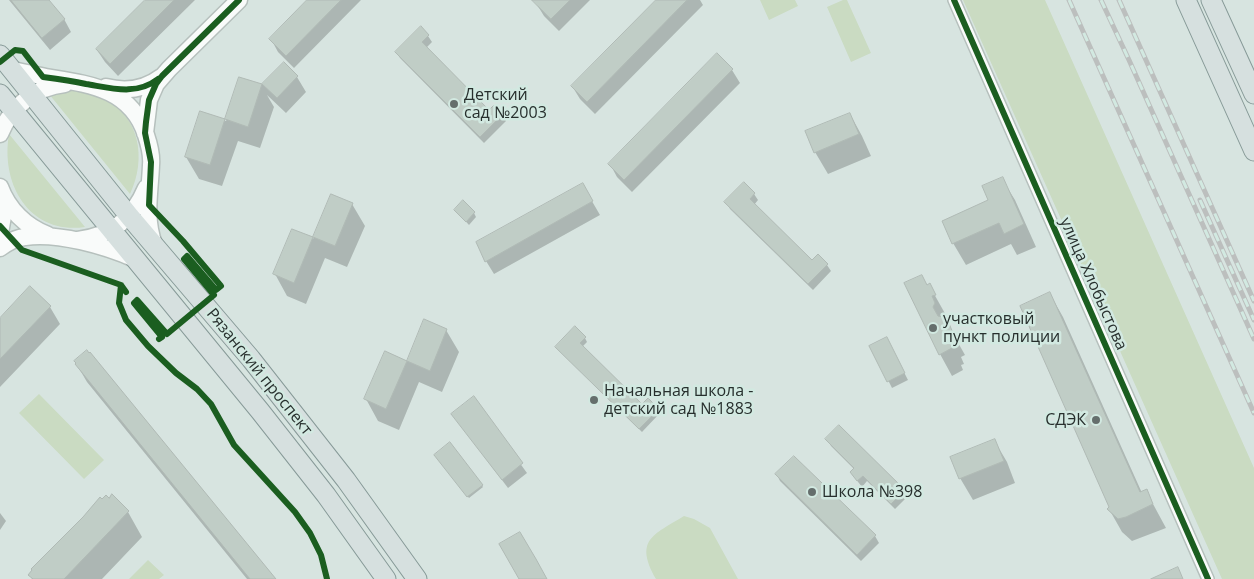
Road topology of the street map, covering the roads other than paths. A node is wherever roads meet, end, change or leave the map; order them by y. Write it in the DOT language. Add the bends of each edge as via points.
graph roads {
  1 [pos="239,0"];
  2 [pos="954,0"];
  3 [pos="1186,0"];
  4 [pos="1211,0"];
  5 [pos="0,55"];
  6 [pos="13,70"];
  7 [pos="162,76"];
  8 [pos="86,83"];
  9 [pos="0,94"];
  10 [pos="1254,94"];
  11 [pos="32,95"];
  12 [pos="14,111"];
  13 [pos="145,133"];
  14 [pos="0,134"];
  15 [pos="1254,151"];
  16 [pos="150,175"];
  17 [pos="0,188"];
  18 [pos="130,217"];
  19 [pos="112,230"];
  20 [pos="0,233"];
  21 [pos="53,237"];
  22 [pos="74,240"];
  23 [pos="154,246"];
  24 [pos="0,248"];
  25 [pos="135,259"];
  26 [pos="386,579"];
  27 [pos="417,579"];
  28 [pos="1208,579"];
  1 -- 7 [label="main road"];
  2 -- 28 [label="street, улица Хлобыстова"];
  3 -- 15 [label="main road"];
  4 -- 10 [label="main road"];
  5 -- 6 [label="main road, Рязанский проспект"];
  6 -- 8 [label="main road"];
  6 -- 11 [label="main road, Рязанский проспект"];
  7 -- 8 [label="main road" via="137,89 114,89"];
  7 -- 13 [label="main road" via="149,100"];
  8 -- 11 [label="main road" via="50,86"];
  8 -- 13 [label="main road" via="126,104 135,113"];
  9 -- 12 [label="main road, Рязанский проспект"];
  11 -- 12 [label="main road"];
  11 -- 18 [label="main road, Рязанский проспект"];
  12 -- 14 [label="main road"];
  12 -- 19 [label="main road, Рязанский проспект"];
  13 -- 16 [label="main road" via="151,162"];
  16 -- 18 [label="main road" via="142,198"];
  16 -- 23 [label="main road" via="148,215"];
  17 -- 20 [label="main road" via="3,216"];
  17 -- 21 [label="main road" via="11,208 25,222"];
  18 -- 19 [label="main road"];
  18 -- 23 [label="main road, Рязанский проспект"];
  19 -- 22 [label="main road"];
  19 -- 25 [label="main road, Рязанский проспект"];
  21 -- 22 [label="main road"];
  21 -- 24 [label="main road" via="24,237"];
  22 -- 25 [label="main road" via="105,247"];
  23 -- 27 [label="main road, Рязанский проспект" via="251,359 346,480"];
  25 -- 26 [label="main road, Рязанский проспект" via="326,495"];
}
